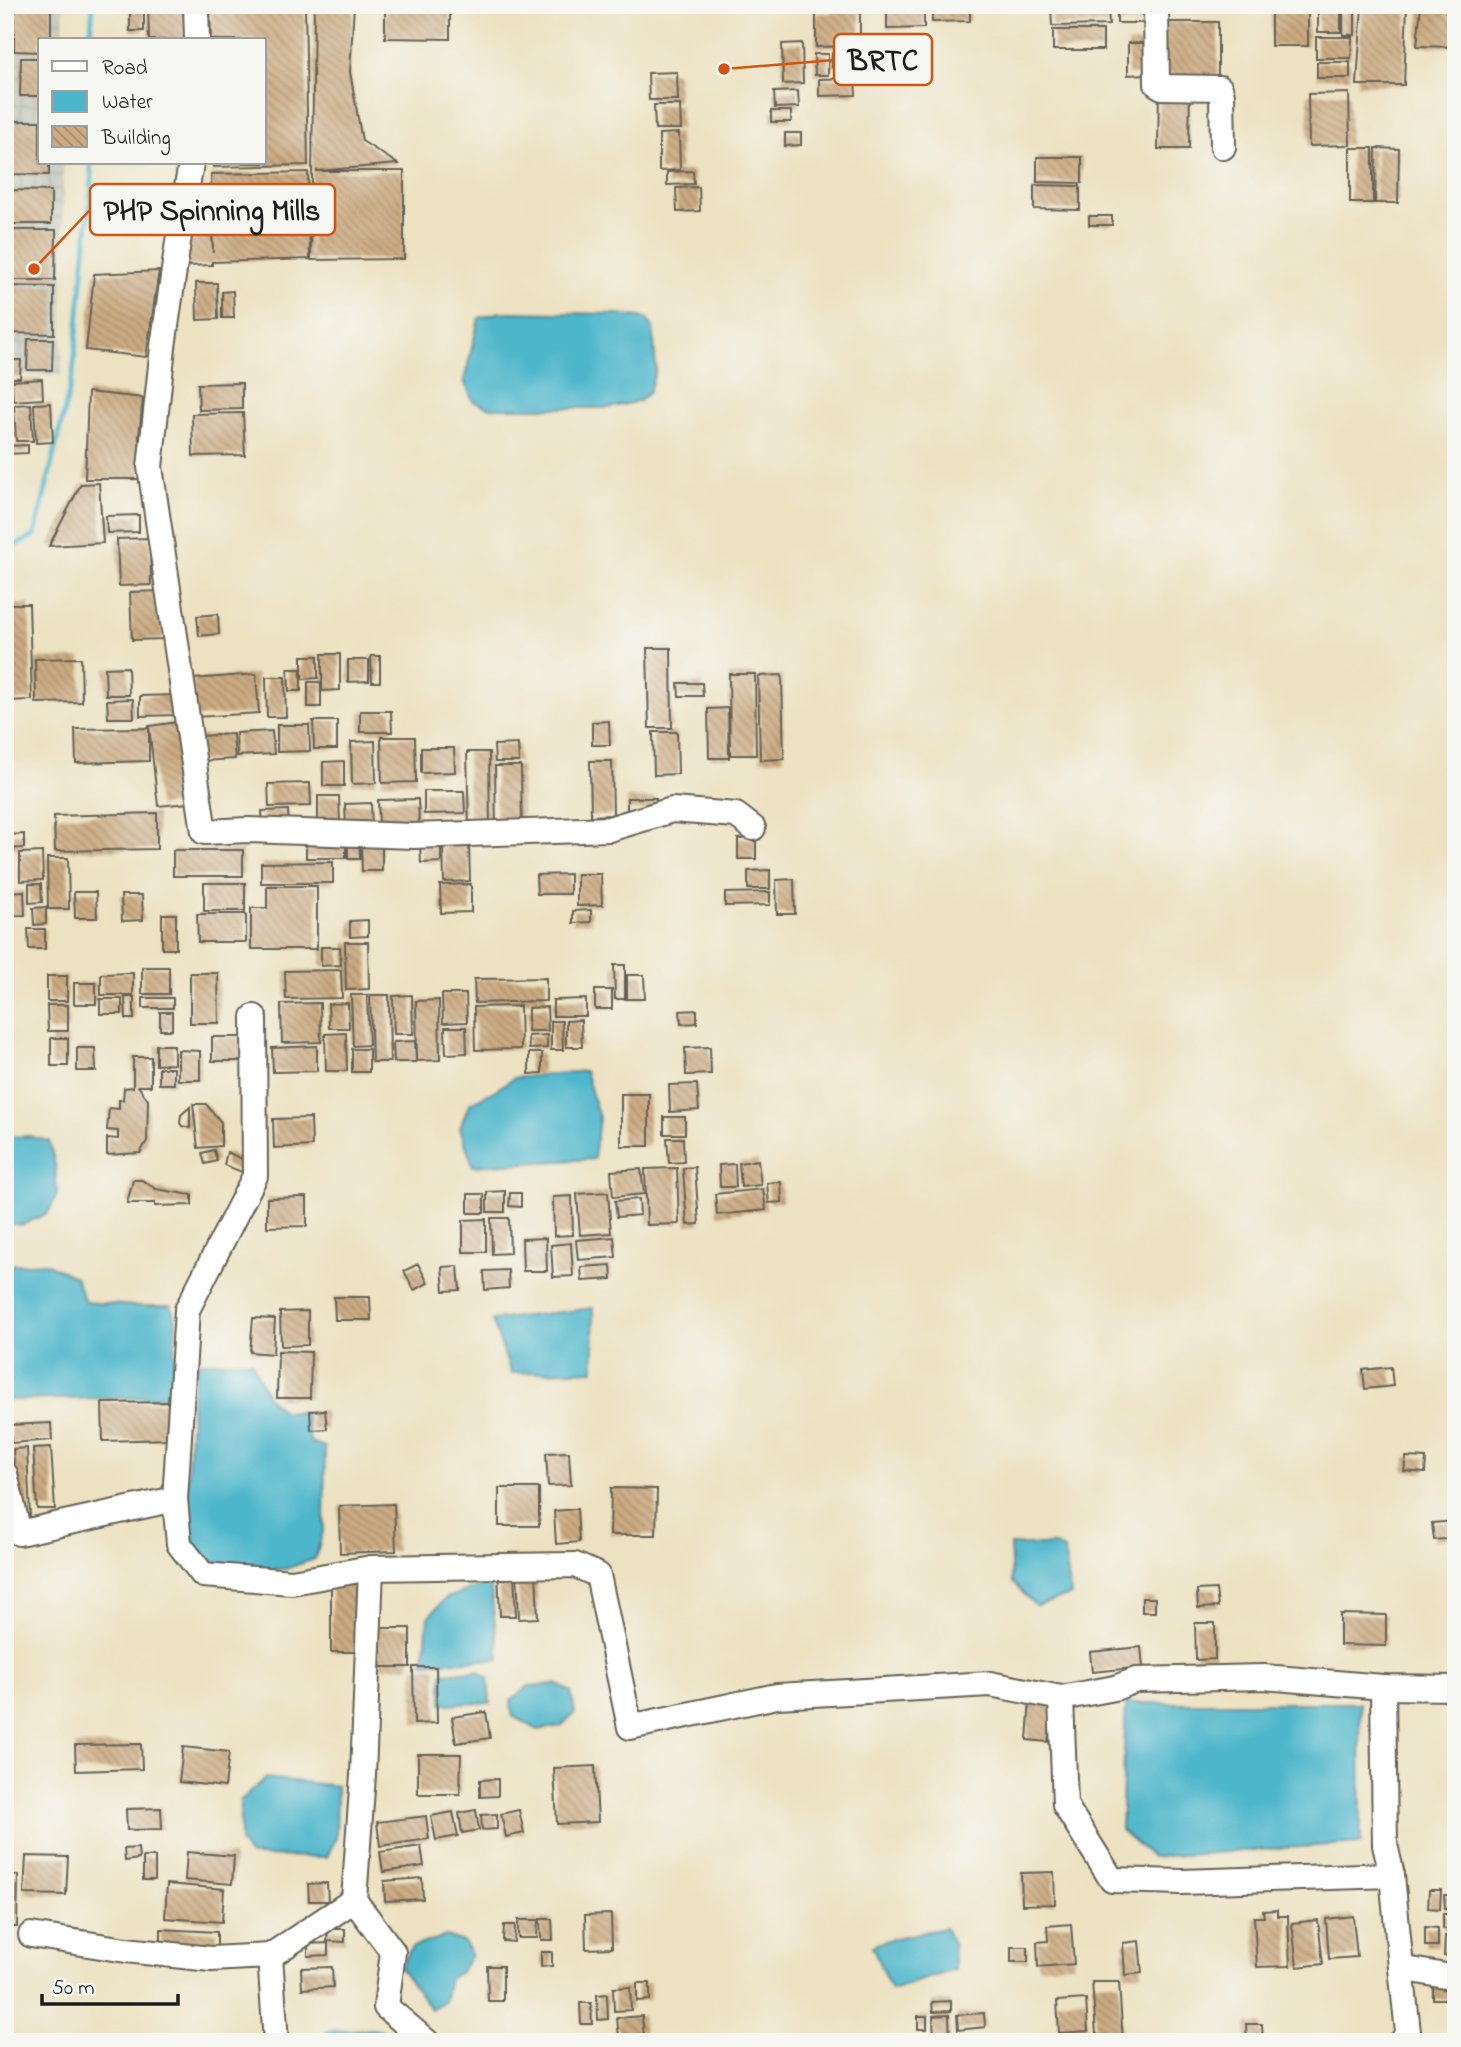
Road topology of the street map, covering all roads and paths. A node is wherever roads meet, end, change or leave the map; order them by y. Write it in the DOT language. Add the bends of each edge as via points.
graph roads {
  1 [pos="196,5"];
  2 [pos="1156,5"];
  3 [pos="198,38"];
  4 [pos="1223,147"];
  5 [pos="191,164"];
  6 [pos="753,828"];
  7 [pos="254,1017"];
  8 [pos="5,1474"];
  9 [pos="175,1499"];
  10 [pos="371,1568"];
  11 [pos="1383,1687"];
  12 [pos="1456,1688"];
  13 [pos="1061,1698"];
  14 [pos="1392,1875"];
  15 [pos="354,1900"];
  16 [pos="31,1935"];
  17 [pos="270,1956"];
  18 [pos="1401,1968"];
  19 [pos="1456,1978"];
  20 [pos="276,2042"];
  21 [pos="426,2042"];
  22 [pos="1402,2042"];
  1 -- 3 [label="street"];
  2 -- 4 [label="street" via="1157,84 1220,88"];
  5 -- 6 [label="street" via="149,467 204,832 413,836 608,829 671,810 736,815"];
  7 -- 9 [label="street" via="255,1175 187,1310"];
  8 -- 9 [label="street" via="19,1534"];
  9 -- 10 [label="street" via="179,1544 203,1575 292,1582"];
  10 -- 13 [label="street" via="575,1565 598,1575 630,1727 777,1696 990,1685"];
  10 -- 15 [label="street"];
  11 -- 12 [label="street"];
  11 -- 13 [label="street" via="1264,1677 1136,1680"];
  11 -- 14 [label="street" via="1385,1845"];
  13 -- 14 [label="street" via="1065,1805 1112,1880"];
  14 -- 18 [label="street"];
  15 -- 17 [label="street"];
  15 -- 21 [label="street" via="393,1952 386,2007"];
  16 -- 17 [label="street" via="211,1959"];
  17 -- 20 [label="street"];
  18 -- 19 [label="street"];
  18 -- 22 [label="street" via="1408,2032"];
}
